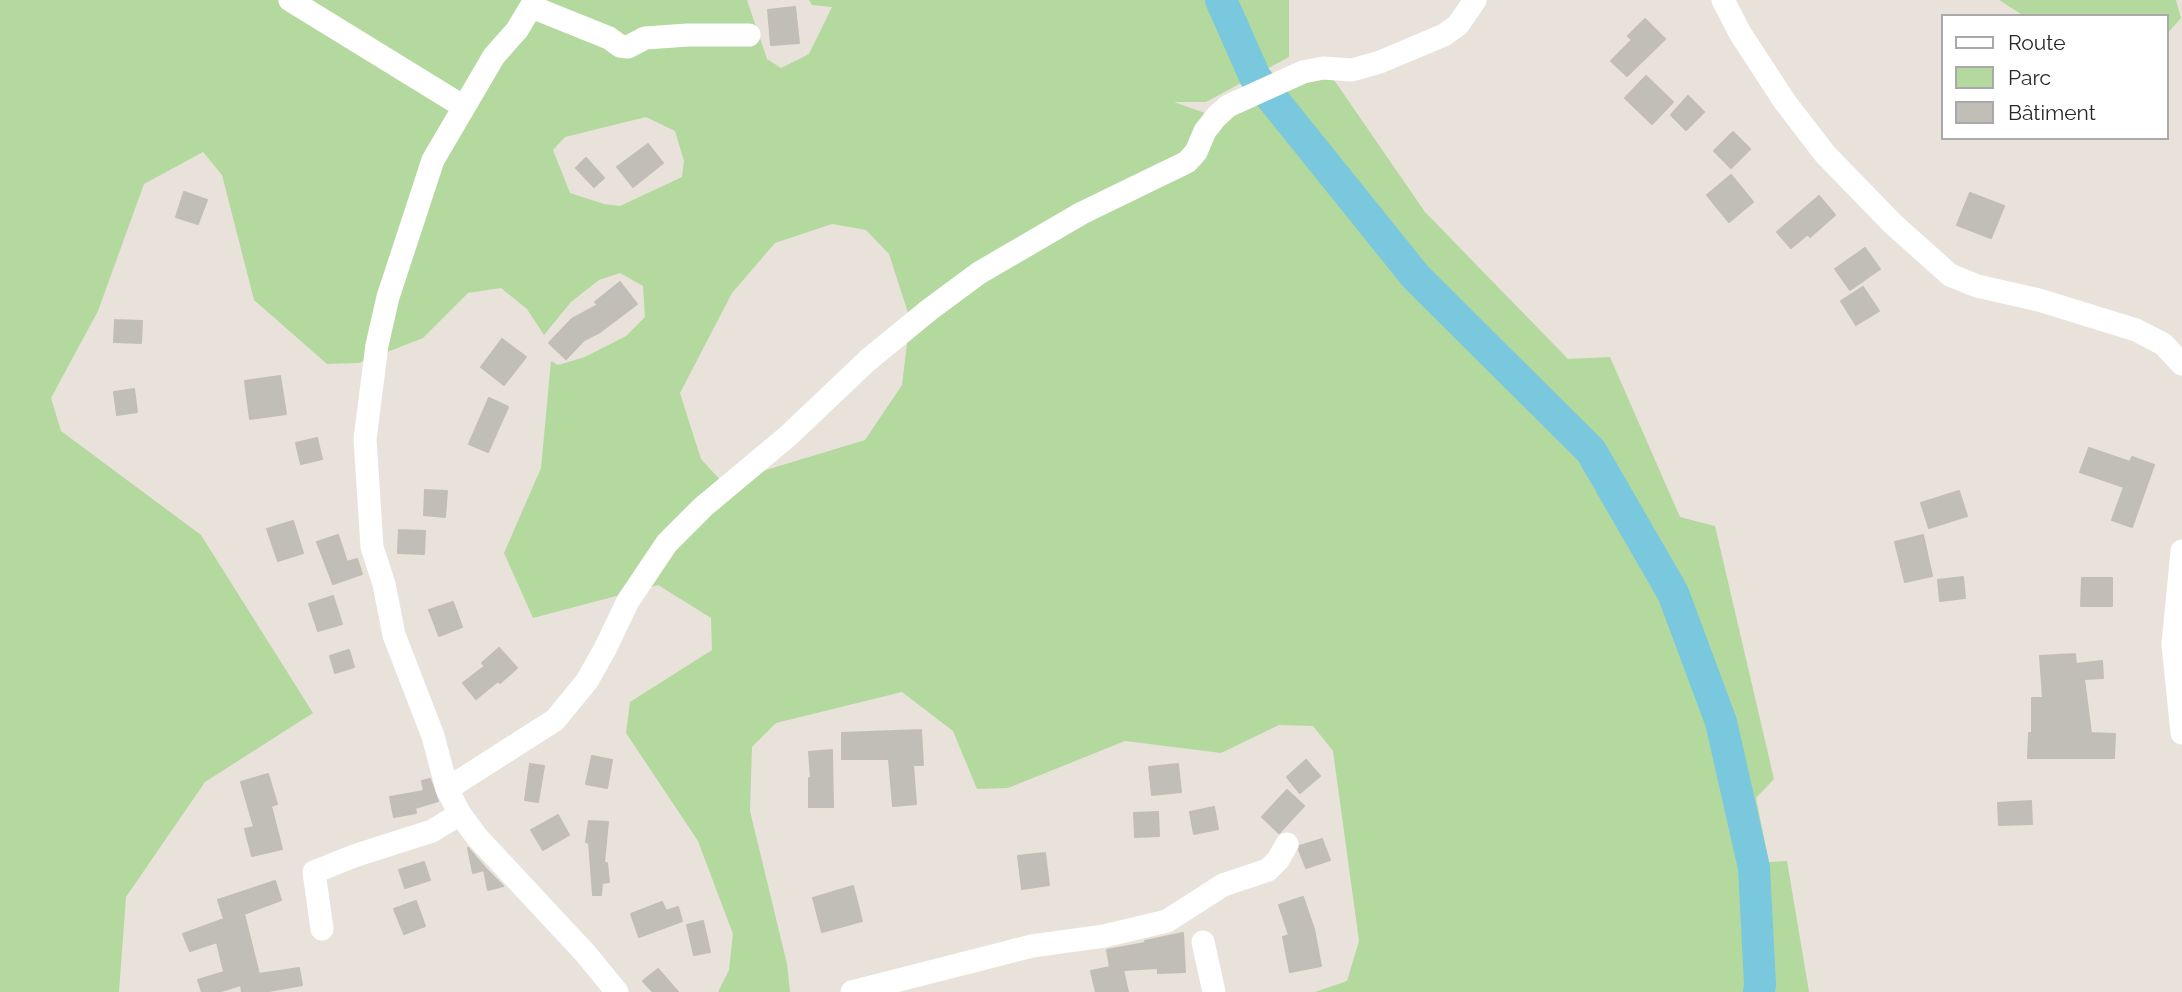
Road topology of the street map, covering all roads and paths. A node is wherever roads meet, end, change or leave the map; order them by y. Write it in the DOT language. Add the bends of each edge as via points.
graph roads {
  1 [pos="290,0"];
  2 [pos="1475,0"];
  3 [pos="1723,0"];
  4 [pos="533,3"];
  5 [pos="749,35"];
  6 [pos="464,107"];
  7 [pos="2182,364"];
  8 [pos="2182,551"];
  9 [pos="2182,733"];
  10 [pos="447,789"];
  11 [pos="460,814"];
  12 [pos="1287,844"];
  13 [pos="322,929"];
  14 [pos="1203,942"];
  15 [pos="895,987"];
  16 [pos="617,992"];
  17 [pos="852,992"];
  18 [pos="1214,992"];
  1 -- 6 [label="street"];
  2 -- 10 [label="street" via="1458,25 1444,35 1352,70 1304,72 1228,106 1205,131 1187,162 1082,213 979,272 929,310 868,359 667,543 628,601 587,681 555,720"];
  3 -- 7 [label="street" via="1785,102 1825,154 1950,275 2136,330 2163,344"];
  4 -- 5 [label="street" via="620,46 645,38"];
  4 -- 6 [label="street"];
  6 -- 10 [label="street" via="433,160 388,297 365,439 372,547 394,635 433,736"];
  8 -- 9 [label="street" via="2173,644"];
  10 -- 11 [label="street"];
  11 -- 13 [label="street" via="432,831 314,872"];
  11 -- 16 [label="street"];
  12 -- 15 [label="street" via="1268,870 1223,885 1167,921 1032,946"];
  14 -- 18 [label="street"];
  15 -- 17 [label="street"];
}
